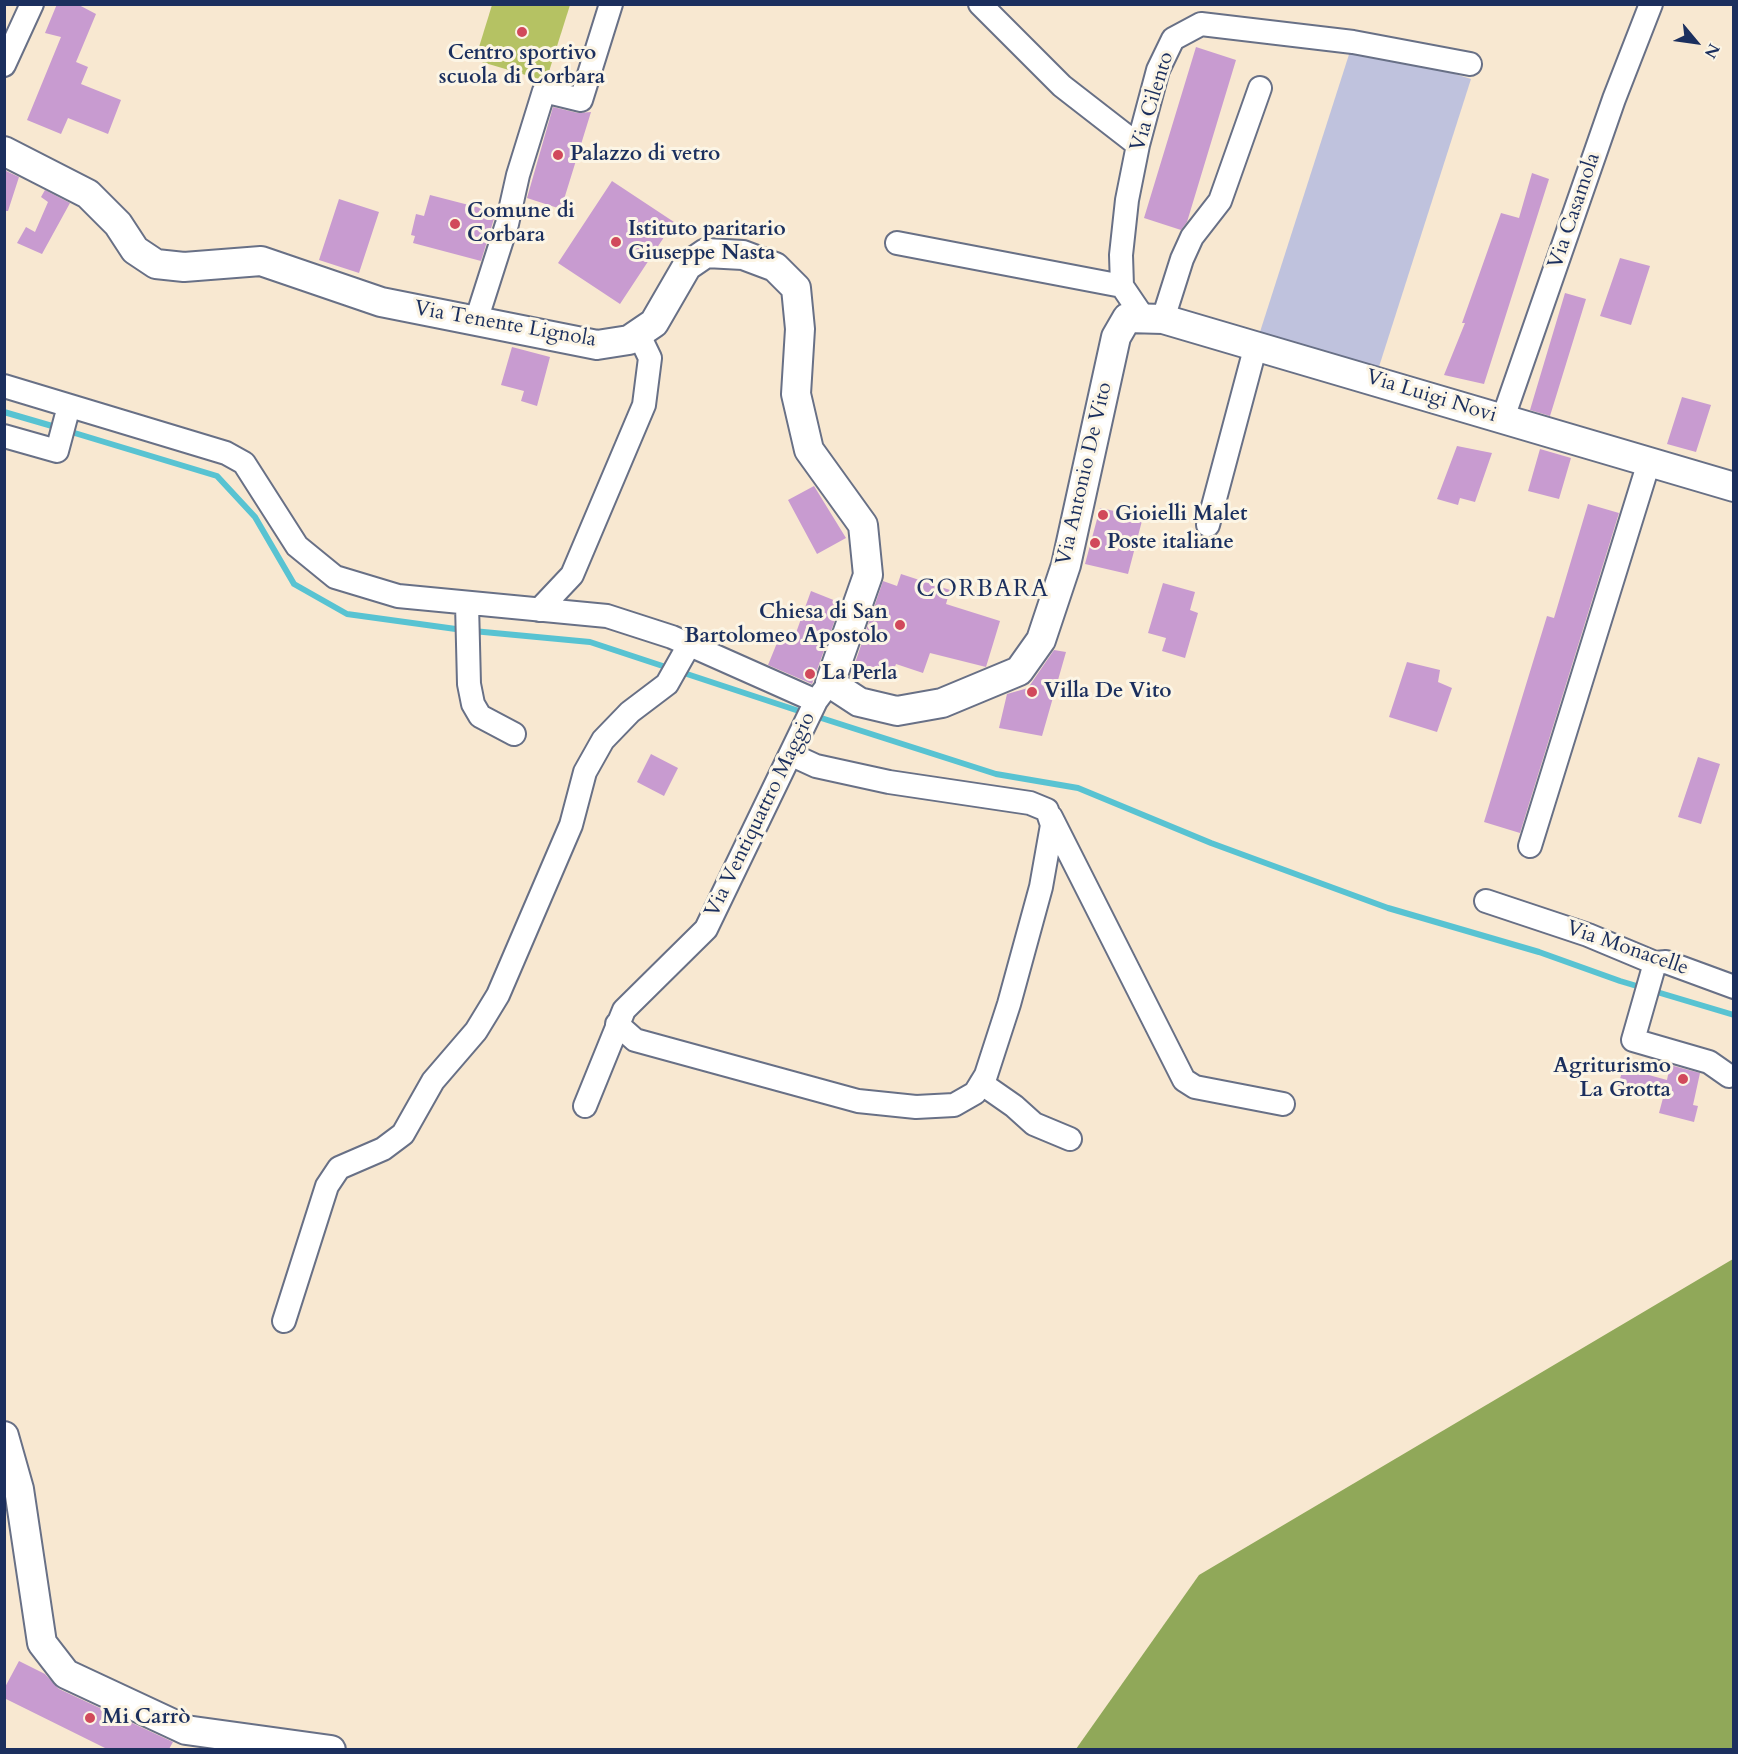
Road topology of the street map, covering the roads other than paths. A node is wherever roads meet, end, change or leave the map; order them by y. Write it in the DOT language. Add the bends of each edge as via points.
graph roads {
  1 [pos="32,4"];
  2 [pos="611,4"];
  3 [pos="980,4"];
  4 [pos="1651,4"];
  5 [pos="1470,64"];
  6 [pos="4,65"];
  7 [pos="1260,88"];
  8 [pos="1138,146"];
  9 [pos="4,151"];
  10 [pos="897,243"];
  11 [pos="1122,286"];
  12 [pos="1144,318"];
  13 [pos="476,321"];
  14 [pos="638,333"];
  15 [pos="1256,345"];
  16 [pos="4,386"];
  17 [pos="69,406"];
  18 [pos="1503,418"];
  19 [pos="4,436"];
  20 [pos="1649,462"];
  21 [pos="1734,487"];
  22 [pos="1208,525"];
  23 [pos="539,610"];
  24 [pos="467,621"];
  25 [pos="689,645"];
  26 [pos="823,692"];
  27 [pos="514,734"];
  28 [pos="792,755"];
  29 [pos="1050,818"];
  30 [pos="1530,846"];
  31 [pos="1486,901"];
  32 [pos="1655,963"];
  33 [pos="1734,987"];
  34 [pos="618,1024"];
  35 [pos="1729,1076"];
  36 [pos="981,1083"];
  37 [pos="1283,1104"];
  38 [pos="585,1106"];
  39 [pos="1070,1138"];
  40 [pos="284,1321"];
  41 [pos="4,1436"];
  42 [pos="331,1749"];
  1 -- 6 [label="street"];
  2 -- 13 [label="street" via="580,100 544,91"];
  3 -- 8 [label="street" via="1062,86"];
  4 -- 18 [label="street, Via Casamola"];
  5 -- 8 [label="street, Via Cilento" via="1353,42 1201,24 1173,39 1158,70"];
  7 -- 12 [label="street" via="1220,201 1192,237"];
  8 -- 11 [label="street, Via Cilento" via="1127,200"];
  9 -- 13 [label="main road, Via Tenente Lignola" via="88,194 118,224 135,250 156,264 184,267 261,261 381,302"];
  10 -- 11 [label="street"];
  11 -- 12 [label="street"];
  12 -- 15 [label="main road, Via Luigi Novi"];
  12 -- 26 [label="main road, Via Antonio De Vito" via="1116,337 1066,565 1041,639 1019,671 942,704 897,711"];
  13 -- 14 [label="main road, Via Tenente Lignola" via="597,345 629,340"];
  14 -- 23 [label="street" via="650,358 644,405 572,575"];
  14 -- 26 [label="main road, Via Tenente Lignola" via="654,323 687,266 706,253 743,255 775,267 796,288 800,329 796,394 809,450 862,525 868,575"];
  15 -- 18 [label="main road, Via Luigi Novi"];
  15 -- 22 [label="street"];
  16 -- 17 [label="street"];
  17 -- 19 [label="street" via="57,451"];
  17 -- 24 [label="street" via="226,453 243,464 297,546 335,577"];
  18 -- 20 [label="main road, Via Luigi Novi"];
  20 -- 21 [label="main road, Via Luigi Novi"];
  20 -- 30 [label="street"];
  23 -- 24 [label="street"];
  23 -- 25 [label="street" via="607,616"];
  24 -- 27 [label="street" via="473,704 480,716"];
  25 -- 26 [label="street"];
  25 -- 40 [label="street" via="668,684 630,712 603,740 585,772 571,825 498,995 476,1031 433,1081 403,1134 384,1149 339,1167 327,1186"];
  26 -- 28 [label="street, Via Ventiquattro Maggio"];
  28 -- 29 [label="street" via="816,766 889,782 1030,803"];
  28 -- 34 [label="street, Via Ventiquattro Maggio" via="706,929 624,1010"];
  29 -- 36 [label="street" via="1041,887 1009,1004"];
  29 -- 37 [label="street" via="1184,1080 1195,1087"];
  31 -- 32 [label="street, Via Monacelle" via="1588,935"];
  32 -- 33 [label="street, Via Monacelle" via="1666,962"];
  32 -- 35 [label="street" via="1633,1040 1709,1062"];
  34 -- 36 [label="street" via="635,1040 858,1101 916,1107 954,1105 975,1094"];
  34 -- 38 [label="street, Via Ventiquattro Maggio"];
  36 -- 39 [label="street" via="1034,1124"];
  41 -- 42 [label="main road" via="19,1488 42,1643 66,1674 186,1730"];
}
